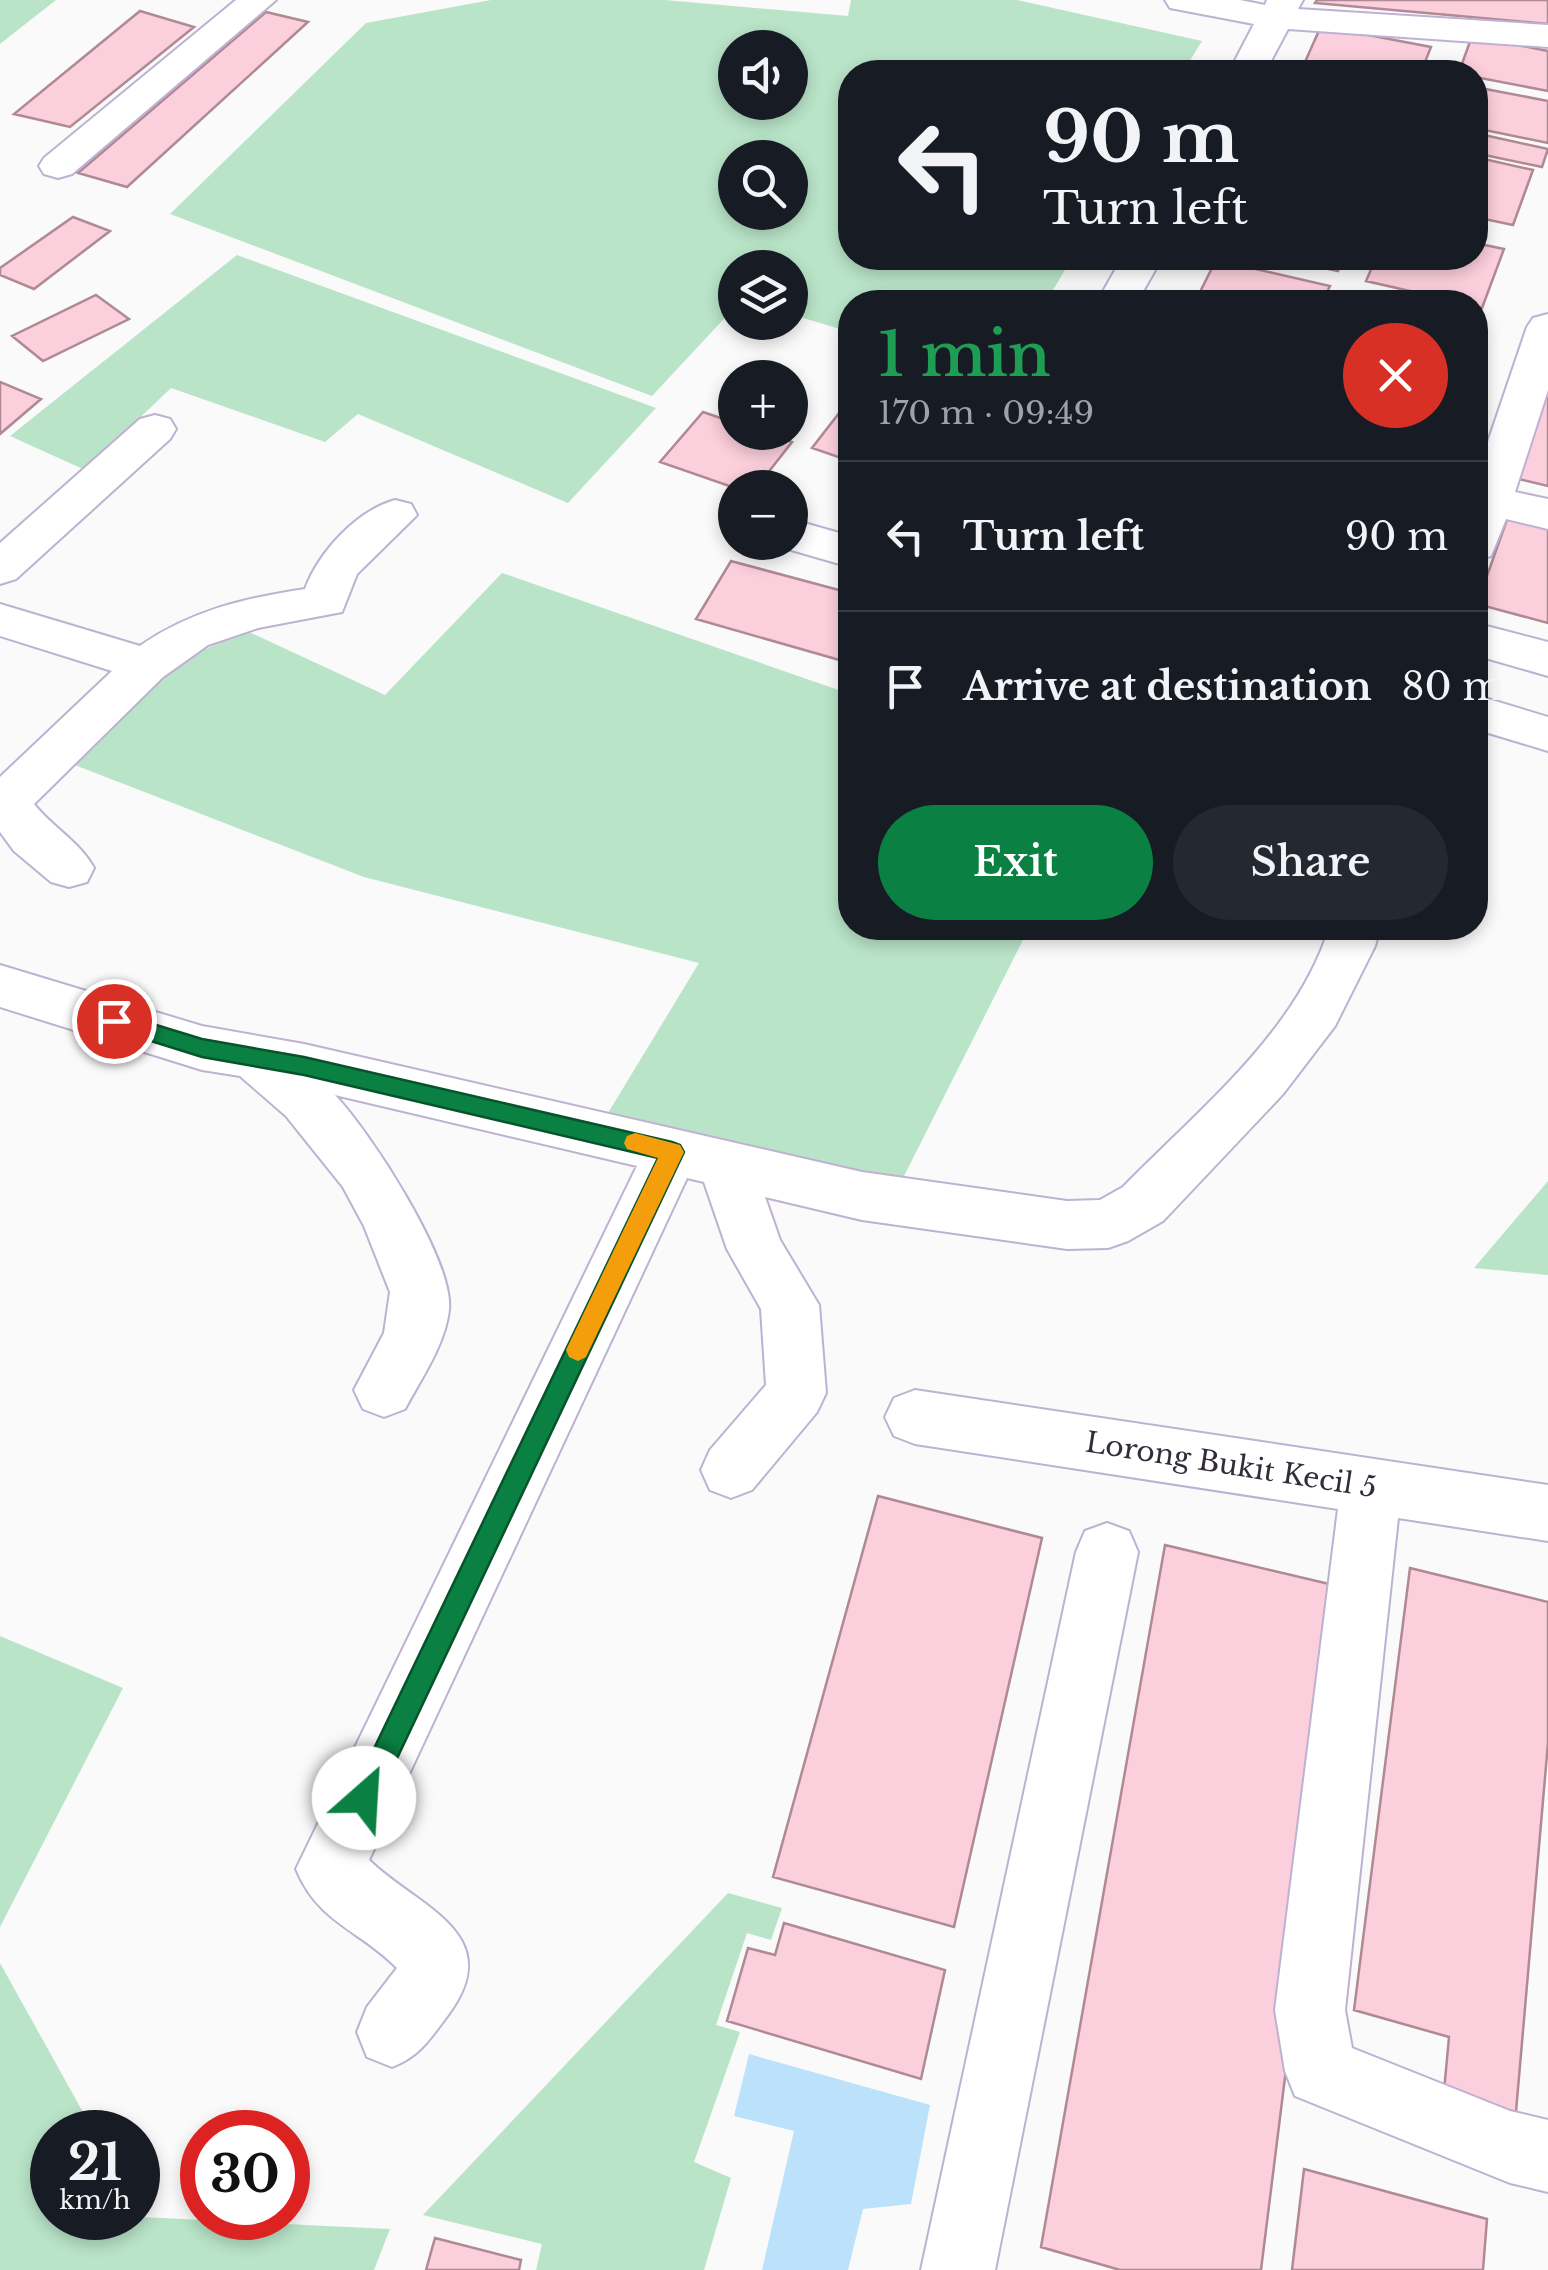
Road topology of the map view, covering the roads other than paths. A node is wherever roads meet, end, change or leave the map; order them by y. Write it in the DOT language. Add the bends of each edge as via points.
graph roads {
  1 [pos="258,0"];
  2 [pos="1183,0"];
  3 [pos="1282,9"];
  4 [pos="1548,36"];
  5 [pos="1254,60"];
  6 [pos="58,166"];
  7 [pos="1548,327"];
  8 [pos="1538,387"];
  9 [pos="155,428"];
  10 [pos="1488,475"];
  11 [pos="1548,514"];
  12 [pos="395,515"];
  13 [pos="808,539"];
  14 [pos="838,548"];
  15 [pos="0,568"];
  16 [pos="0,620"];
  17 [pos="1488,643"];
  18 [pos="1548,659"];
  19 [pos="146,665"];
  20 [pos="1488,716"];
  21 [pos="1548,734"];
  22 [pos="2,804"];
  23 [pos="68,868"];
  24 [pos="1351,940"];
  25 [pos="0,986"];
  26 [pos="255,1058"];
  27 [pos="699,1158"];
  28 [pos="384,1390"];
  29 [pos="915,1417"];
  30 [pos="731,1470"];
  31 [pos="1371,1486"];
  32 [pos="1548,1513"];
  33 [pos="1107,1552"];
  34 [pos="392,2032"];
  35 [pos="1548,2156"];
  36 [pos="958,2270"];
  1 -- 6 [label="street"];
  2 -- 3 [label="street"];
  3 -- 4 [label="street"];
  3 -- 5 [label="street"];
  7 -- 8 [label="street"];
  8 -- 10 [label="street"];
  9 -- 15 [label="street"];
  10 -- 11 [label="street"];
  12 -- 19 [label="street" via="340,564 326,582 326,602 254,612 192,633"];
  13 -- 14 [label="street"];
  16 -- 19 [label="street"];
  17 -- 18 [label="street"];
  19 -- 22 [label="street"];
  20 -- 21 [label="street"];
  22 -- 23 [label="street"];
  24 -- 27 [label="street" via="1316,1010 1264,1078 1143,1204 1108,1224 957,1212"];
  25 -- 26 [label="street"];
  26 -- 27 [label="street"];
  26 -- 28 [label="street" via="333,1127 376,1191 410,1269 420,1297 412,1336"];
  27 -- 30 [label="street" via="790,1305 796,1393"];
  27 -- 34 [label="street" via="330,1870 434,1956 432,1980"];
  29 -- 31 [label="street, Lorong Bukit Kecil 5"];
  31 -- 32 [label="street, Lorong Bukit Kecil 5"];
  31 -- 35 [label="street" via="1310,2010 1320,2070"];
  33 -- 36 [label="street"];
}
